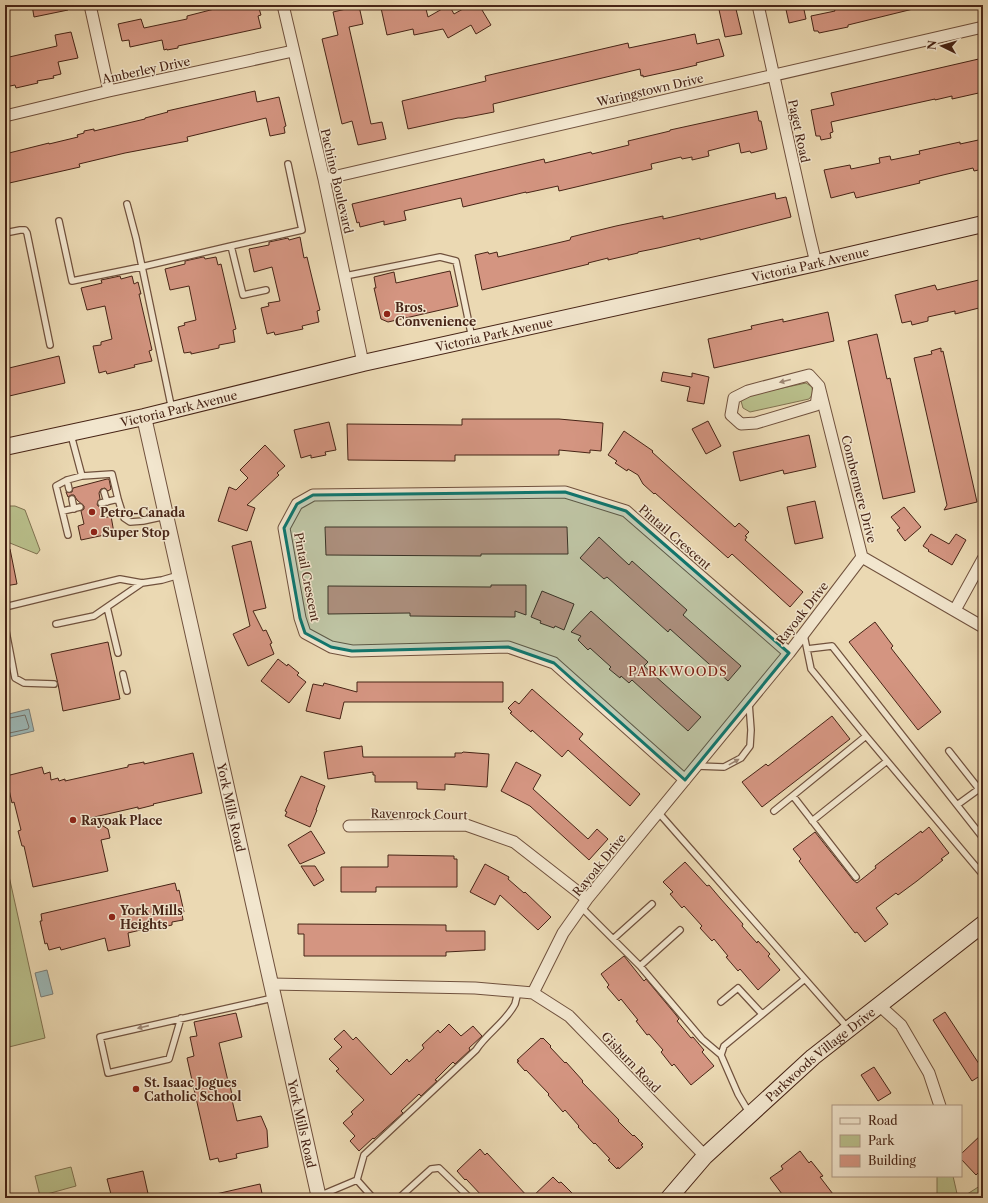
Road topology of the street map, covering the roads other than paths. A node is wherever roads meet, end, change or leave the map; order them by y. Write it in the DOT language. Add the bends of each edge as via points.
graph roads {
  1 [pos="90,5"];
  2 [pos="283,5"];
  3 [pos="758,5"];
  4 [pos="983,27"];
  5 [pos="293,51"];
  6 [pos="773,75"];
  7 [pos="109,91"];
  8 [pos="5,116"];
  9 [pos="288,164"];
  10 [pos="324,179"];
  11 [pos="127,204"];
  12 [pos="59,220"];
  13 [pos="983,224"];
  14 [pos="5,233"];
  15 [pos="231,246"];
  16 [pos="816,263"];
  17 [pos="142,267"];
  18 [pos="345,276"];
  19 [pos="266,290"];
  20 [pos="472,339"];
  21 [pos="50,345"];
  22 [pos="363,363"];
  23 [pos="819,386"];
  24 [pos="172,410"];
  25 [pos="144,417"];
  26 [pos="71,433"];
  27 [pos="5,447"];
  28 [pos="99,474"];
  29 [pos="82,476"];
  30 [pos="66,480"];
  31 [pos="100,481"];
  32 [pos="69,489"];
  33 [pos="104,492"];
  34 [pos="72,499"];
  35 [pos="118,499"];
  36 [pos="80,507"];
  37 [pos="74,509"];
  38 [pos="63,512"];
  39 [pos="166,516"];
  40 [pos="68,535"];
  41 [pos="862,557"];
  42 [pos="983,559"];
  43 [pos="179,575"];
  44 [pos="142,583"];
  45 [pos="5,607"];
  46 [pos="107,607"];
  47 [pos="955,610"];
  48 [pos="56,624"];
  49 [pos="5,626"];
  50 [pos="983,627"];
  51 [pos="804,633"];
  52 [pos="7,644"];
  53 [pos="807,649"];
  54 [pos="118,653"];
  55 [pos="789,653"];
  56 [pos="123,674"];
  57 [pos="54,684"];
  58 [pos="127,691"];
  59 [pos="749,701"];
  60 [pos="866,736"];
  61 [pos="949,751"];
  62 [pos="887,761"];
  63 [pos="696,766"];
  64 [pos="685,780"];
  65 [pos="793,796"];
  66 [pos="957,805"];
  67 [pos="774,811"];
  68 [pos="658,812"];
  69 [pos="812,821"];
  70 [pos="349,826"];
  71 [pos="983,838"];
  72 [pos="983,875"];
  73 [pos="856,877"];
  74 [pos="584,903"];
  75 [pos="652,904"];
  76 [pos="983,924"];
  77 [pos="680,930"];
  78 [pos="613,939"];
  79 [pos="640,966"];
  80 [pos="805,978"];
  81 [pos="272,991"];
  82 [pos="518,992"];
  83 [pos="533,993"];
  84 [pos="721,1002"];
  85 [pos="880,1006"];
  86 [pos="762,1014"];
  87 [pos="181,1018"];
  88 [pos="849,1029"];
  89 [pos="721,1055"];
  90 [pos="940,1105"];
  91 [pos="751,1114"];
  92 [pos="705,1156"];
  93 [pos="357,1180"];
  94 [pos="318,1197"];
  95 [pos="373,1198"];
  96 [pos="399,1198"];
  97 [pos="470,1198"];
  98 [pos="669,1198"];
  1 -- 7 [label="street"];
  2 -- 5 [label="street, Pachino Boulevard"];
  3 -- 6 [label="street, Paget Road"];
  4 -- 6 [label="street, Waringstown Drive"];
  5 -- 7 [label="street, Amberley Drive"];
  5 -- 10 [label="street, Pachino Boulevard"];
  6 -- 10 [label="street, Waringstown Drive"];
  6 -- 16 [label="street, Paget Road"];
  7 -- 8 [label="street, Amberley Drive"];
  9 -- 15 [label="lane" via="302,230"];
  10 -- 18 [label="street, Pachino Boulevard"];
  11 -- 17 [label="lane"];
  12 -- 17 [label="lane" via="72,281"];
  13 -- 16 [label="main road, Victoria Park Avenue"];
  14 -- 21 [label="lane" via="25,230 27,233"];
  15 -- 17 [label="lane"];
  15 -- 19 [label="lane" via="243,295"];
  16 -- 20 [label="main road, Victoria Park Avenue"];
  17 -- 24 [label="lane"];
  18 -- 20 [label="lane" via="440,257 456,261"];
  18 -- 22 [label="street, Pachino Boulevard"];
  20 -- 22 [label="main road, Victoria Park Avenue"];
  22 -- 24 [label="main road, Victoria Park Avenue"];
  23 -- 23 [label="street, one-way" via="809,375 748,391 734,398 731,415 741,424 756,423 816,405"];
  23 -- 41 [label="street, Combermere Drive"];
  24 -- 25 [label="main road, Victoria Park Avenue"];
  25 -- 26 [label="main road, Victoria Park Avenue"];
  25 -- 39 [label="street, York Mills Road"];
  26 -- 27 [label="main road, Victoria Park Avenue"];
  26 -- 29 [label="lane"];
  28 -- 29 [label="lane"];
  28 -- 31 [label="lane"];
  28 -- 35 [label="lane" via="112,474"];
  29 -- 30 [label="lane"];
  30 -- 32 [label="lane"];
  30 -- 38 [label="lane" via="56,486"];
  33 -- 35 [label="lane" via="104,503"];
  34 -- 37 [label="lane"];
  35 -- 39 [label="lane" via="124,518 130,522"];
  36 -- 37 [label="lane"];
  37 -- 38 [label="lane"];
  38 -- 40 [label="lane"];
  39 -- 43 [label="street, York Mills Road"];
  41 -- 47 [label="street, Combermere Drive"];
  41 -- 51 [label="street, Rayoak Drive"];
  42 -- 47 [label="street"];
  43 -- 44 [label="lane"];
  43 -- 81 [label="street, York Mills Road"];
  44 -- 45 [label="lane" via="120,579"];
  44 -- 46 [label="lane"];
  46 -- 48 [label="lane" via="94,616"];
  46 -- 54 [label="lane"];
  47 -- 50 [label="street, Combermere Drive"];
  49 -- 52 [label="lane"];
  51 -- 53 [label="lane"];
  51 -- 55 [label="street, Rayoak Drive"];
  52 -- 57 [label="lane" via="15,678 24,683"];
  53 -- 60 [label="lane" via="811,669"];
  53 -- 66 [label="lane" via="832,646"];
  55 -- 59 [label="street, Rayoak Drive"];
  55 -- 64 [label="street, Pintail Crescent" via="626,511 565,492 314,495 297,504 284,528 305,633 330,647 352,651 508,647 554,663"];
  56 -- 58 [label="lane"];
  59 -- 63 [label="street, Rayoak Drive"];
  63 -- 59 [label="lane, one-way" via="724,767 741,758 750,746"];
  60 -- 62 [label="lane"];
  60 -- 65 [label="lane"];
  61 -- 66 [label="lane" via="979,789"];
  62 -- 69 [label="lane"];
  62 -- 72 [label="lane"];
  63 -- 64 [label="street, Rayoak Drive"];
  64 -- 68 [label="street, Rayoak Drive"];
  65 -- 67 [label="lane"];
  65 -- 69 [label="lane"];
  66 -- 71 [label="lane"];
  68 -- 74 [label="street, Rayoak Drive"];
  68 -- 80 [label="lane"];
  69 -- 73 [label="lane"];
  70 -- 74 [label="street, Ravenrock Court" via="466,825 514,842"];
  74 -- 78 [label="lane"];
  74 -- 83 [label="street, Rayoak Drive" via="562,933"];
  75 -- 78 [label="lane"];
  76 -- 85 [label="main road, Parkwoods Village Drive"];
  77 -- 79 [label="lane"];
  78 -- 79 [label="lane"];
  79 -- 89 [label="lane" via="702,1039"];
  80 -- 86 [label="lane"];
  80 -- 88 [label="lane"];
  81 -- 82 [label="street" via="476,988"];
  81 -- 87 [label="lane"];
  81 -- 94 [label="street, York Mills Road"];
  82 -- 83 [label="street"];
  82 -- 93 [label="lane" via="515,1004 506,1017 476,1050 364,1155"];
  83 -- 92 [label="street, Gisburn Road" via="568,1016"];
  84 -- 86 [label="lane" via="738,988"];
  85 -- 88 [label="main road, Parkwoods Village Drive"];
  85 -- 90 [label="street" via="901,1025 928,1073"];
  86 -- 89 [label="lane" via="724,1046"];
  87 -- 87 [label="lane, one-way" via="100,1037 108,1073 169,1059"];
  88 -- 91 [label="main road, Parkwoods Village Drive" via="813,1056"];
  89 -- 91 [label="lane" via="738,1094"];
  91 -- 92 [label="main road, Parkwoods Village Drive"];
  92 -- 98 [label="main road, Parkwoods Village Drive"];
  93 -- 94 [label="lane"];
  93 -- 95 [label="lane"];
  96 -- 97 [label="lane" via="431,1170 439,1168"];
}
